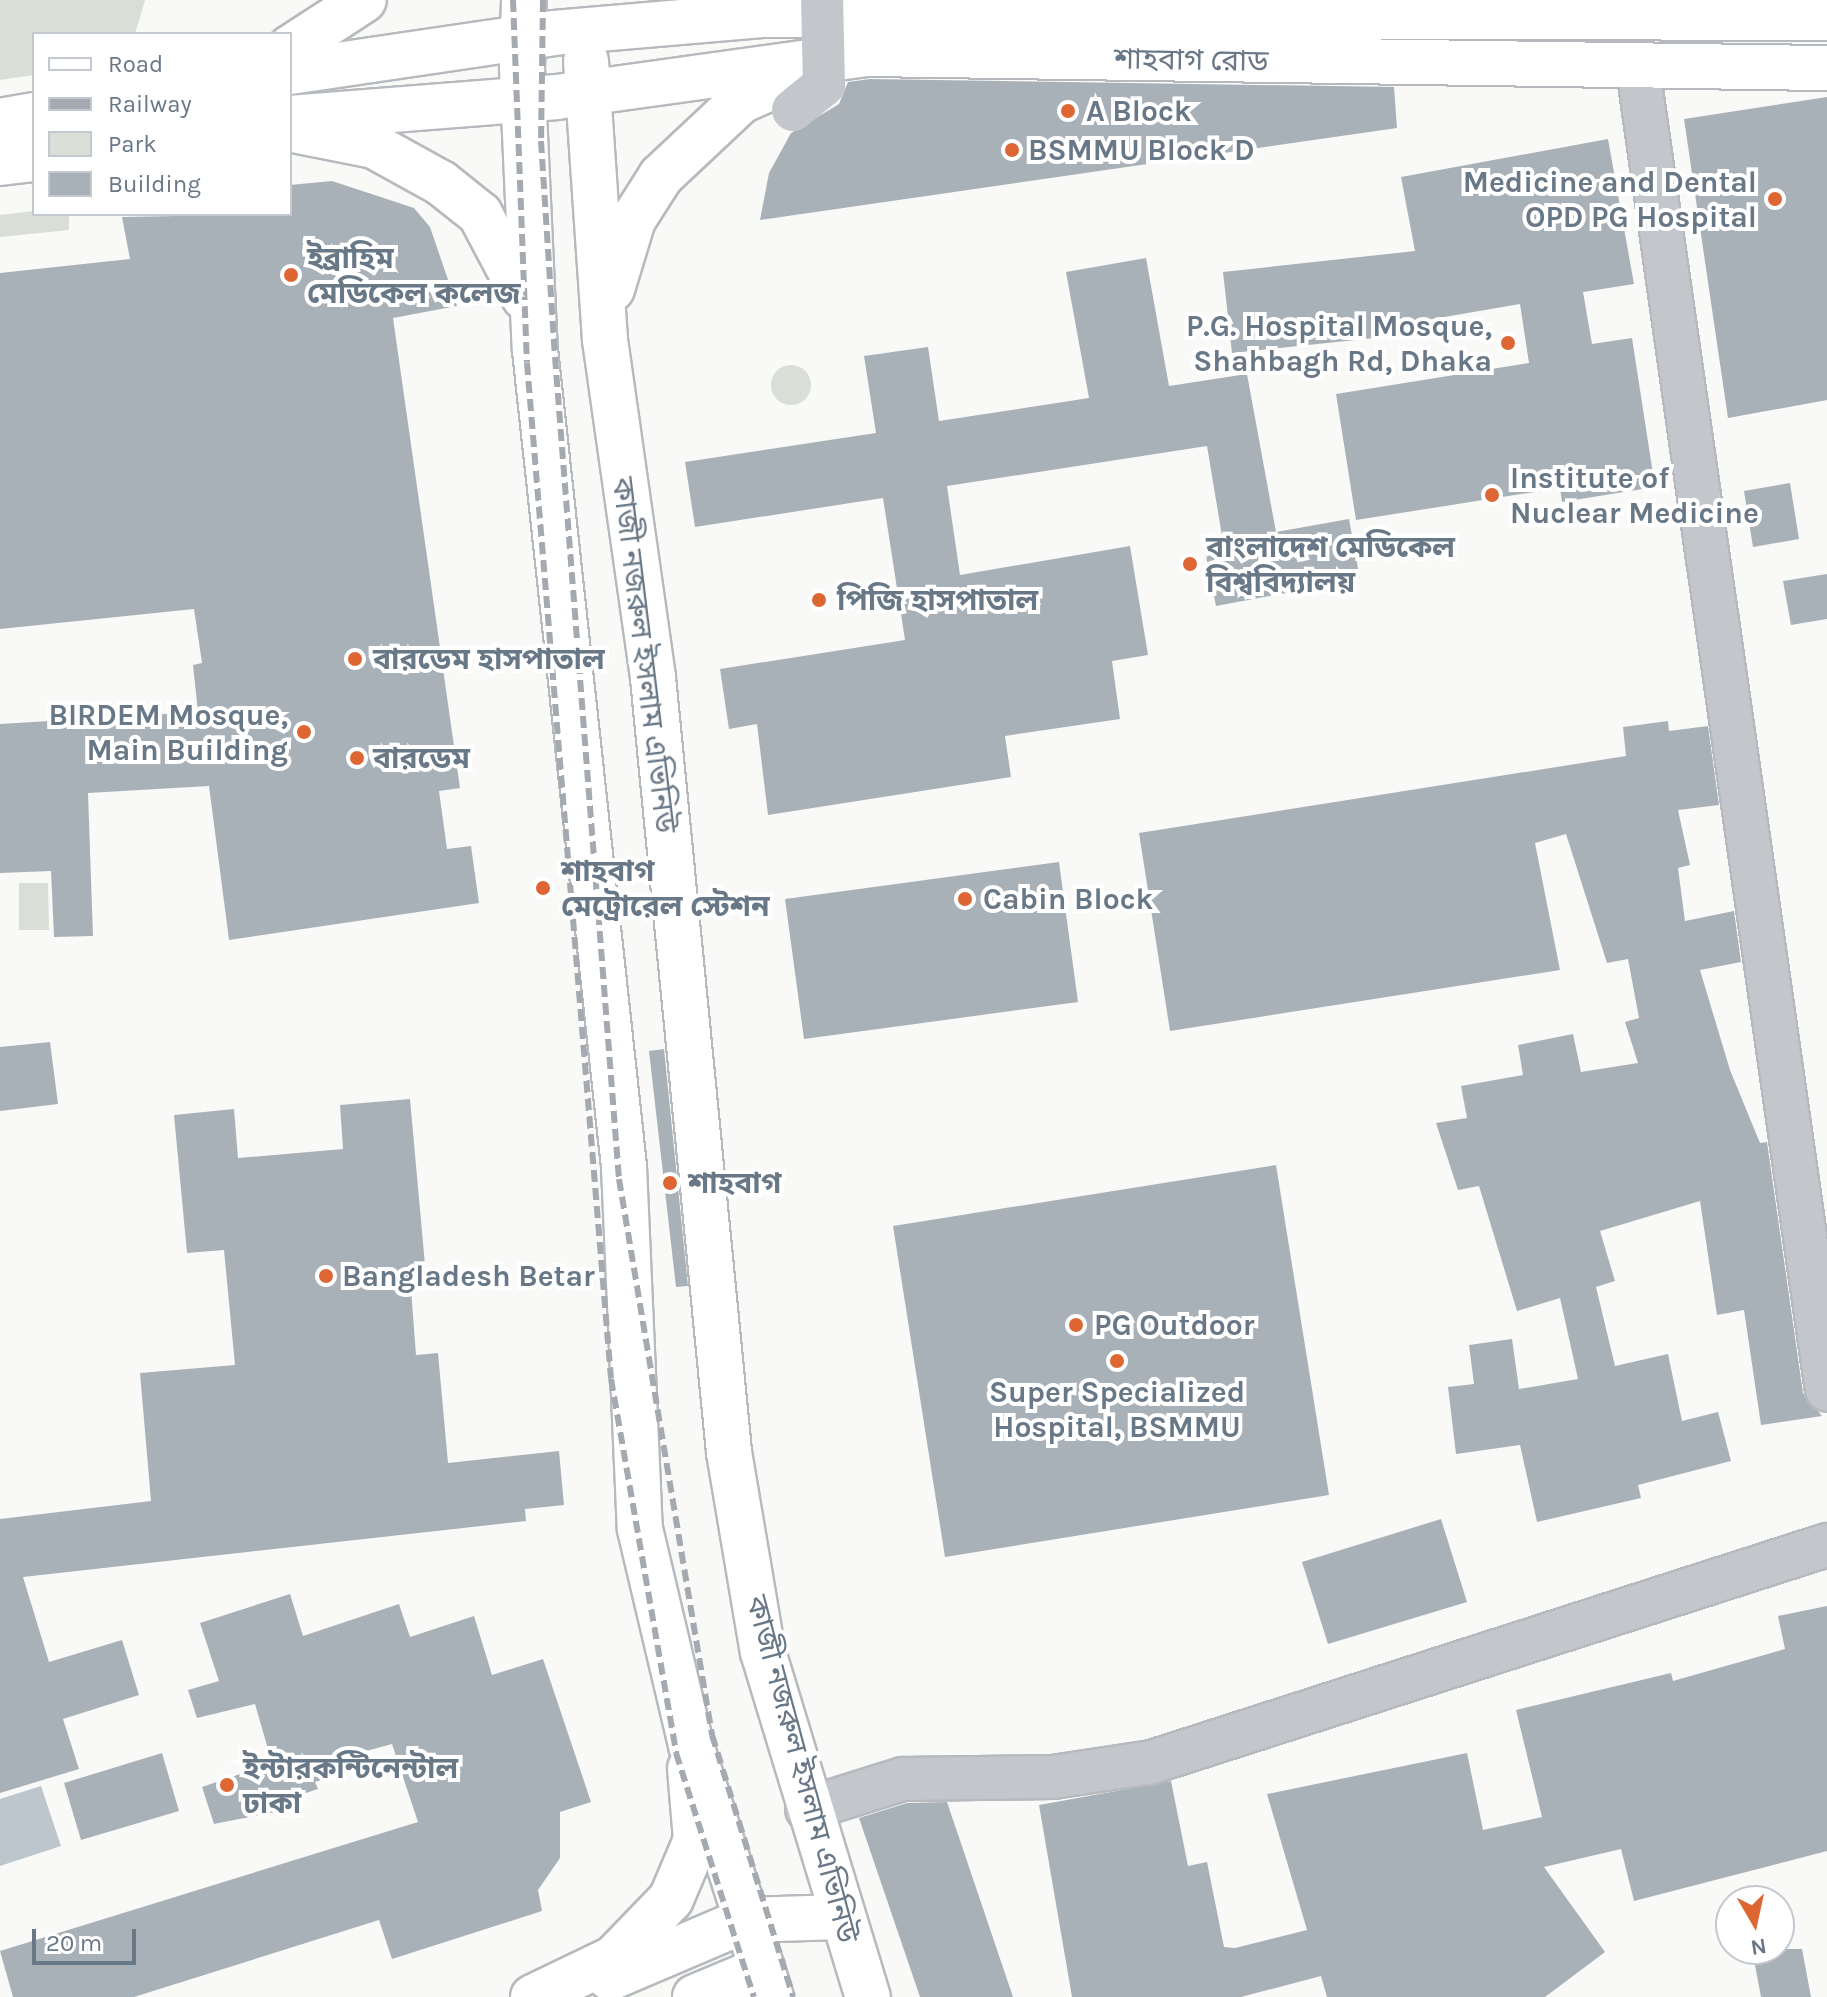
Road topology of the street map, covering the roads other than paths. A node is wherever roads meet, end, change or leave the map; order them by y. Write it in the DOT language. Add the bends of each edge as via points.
graph roads {
  1 [pos="364,0"];
  2 [pos="771,0"];
  3 [pos="822,0"];
  4 [pos="1827,18"];
  5 [pos="859,22"];
  6 [pos="292,47"];
  7 [pos="555,52"];
  8 [pos="1827,68"];
  9 [pos="1638,69"];
  10 [pos="292,72"];
  11 [pos="793,110"];
  12 [pos="32,115"];
  13 [pos="292,118"];
  14 [pos="0,121"];
  15 [pos="292,131"];
  16 [pos="32,159"];
  17 [pos="0,163"];
  18 [pos="605,340"];
  19 [pos="535,350"];
  20 [pos="1827,1390"];
  21 [pos="1827,1545"];
  22 [pos="691,1745"];
  23 [pos="807,1809"];
  24 [pos="840,1917"];
  25 [pos="746,1920"];
  26 [pos="767,1983"];
  27 [pos="533,1997"];
  28 [pos="568,1997"];
  29 [pos="695,1997"];
  30 [pos="868,1997"];
  1 -- 6 [label="main road"];
  2 -- 5 [label="main road"];
  3 -- 11 [label="street, bridge" via="824,85"];
  4 -- 5 [label="main road, শাহবাগ রোড"];
  5 -- 7 [label="main road, শাহবাগ রোড"];
  5 -- 7 [label="main road, শাহবাগ রোড"];
  5 -- 9 [label="main road, শাহবাগ রোড"];
  5 -- 18 [label="main road" via="741,101 694,140 633,220 615,264"];
  7 -- 10 [label="main road"];
  7 -- 13 [label="main road"];
  7 -- 18 [label="main road, কাজী নজরুল ইসলাম এভিনিউ"];
  7 -- 19 [label="main road"];
  8 -- 9 [label="main road, শাহবাগ রোড"];
  9 -- 20 [label="street"];
  12 -- 14 [label="main road"];
  15 -- 19 [label="main road" via="374,146 480,214 520,282"];
  16 -- 17 [label="main road"];
  18 -- 23 [label="main road, কাজী নজরুল ইসলাম এভিনিউ" via="653,678 729,1452 763,1652"];
  19 -- 22 [label="main road" via="624,1167 640,1529"];
  21 -- 23 [label="street" via="1152,1762 1053,1777 903,1779"];
  22 -- 25 [label="main road"];
  22 -- 27 [label="main road" via="696,1840 671,1899 614,1958"];
  23 -- 24 [label="main road, কাজী নজরুল ইসলাম এভিনিউ"];
  24 -- 25 [label="main road"];
  24 -- 26 [label="main road"];
  24 -- 30 [label="main road, কাজী নজরুল ইসলাম এভিনিউ"];
  25 -- 26 [label="main road"];
  25 -- 28 [label="main road"];
  26 -- 29 [label="main road"];
}
